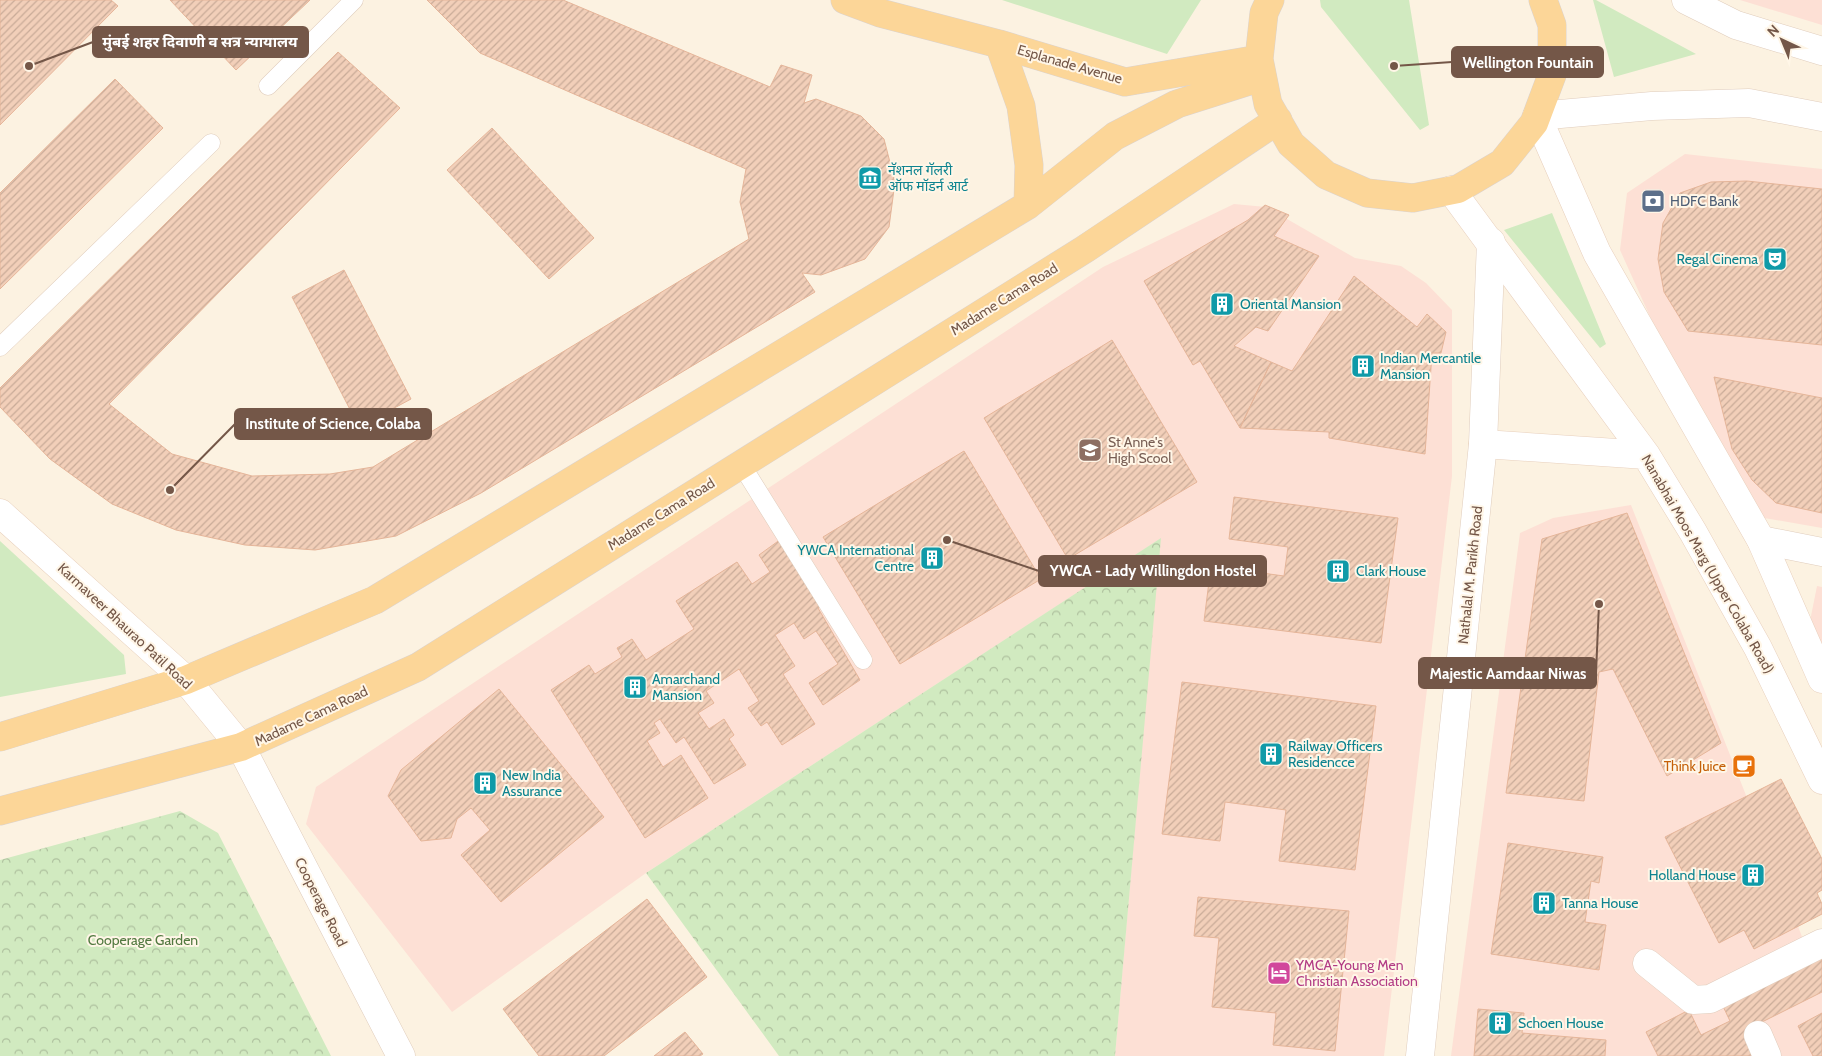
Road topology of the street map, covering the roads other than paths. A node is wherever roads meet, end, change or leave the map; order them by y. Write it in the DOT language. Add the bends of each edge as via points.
graph roads {
  1 [pos="354,0"];
  2 [pos="845,0"];
  3 [pos="1270,0"];
  4 [pos="1543,0"];
  5 [pos="1686,0"];
  6 [pos="999,44"];
  7 [pos="1822,51"];
  8 [pos="1261,68"];
  9 [pos="268,86"];
  10 [pos="1537,116"];
  11 [pos="1822,118"];
  12 [pos="1278,120"];
  13 [pos="211,143"];
  14 [pos="1451,190"];
  15 [pos="1028,205"];
  16 [pos="1491,242"];
  17 [pos="0,347"];
  18 [pos="1483,444"];
  19 [pos="1646,455"];
  20 [pos="741,464"];
  21 [pos="0,513"];
  22 [pos="1761,540"];
  23 [pos="1822,552"];
  24 [pos="863,660"];
  25 [pos="1822,679"];
  26 [pos="186,680"];
  27 [pos="0,737"];
  28 [pos="242,747"];
  29 [pos="1822,780"];
  30 [pos="0,811"];
  31 [pos="1822,943"];
  32 [pos="1647,962"];
  33 [pos="401,1056"];
  34 [pos="1420,1056"];
  1 -- 9 [label="lane"];
  2 -- 6 [label="main road, Esplanade Avenue" via="880,13"];
  3 -- 8 [label="main road" via="1264,13"];
  4 -- 10 [label="main road" via="1552,25 1552,75"];
  5 -- 7 [label="street" via="1736,25"];
  6 -- 8 [label="main road, Esplanade Avenue" via="1125,82"];
  6 -- 15 [label="main road" via="1021,106 1029,165"];
  8 -- 12 [label="main road" via="1268,104"];
  8 -- 15 [label="main road" via="1177,104 1115,136"];
  10 -- 11 [label="street" via="1652,106 1749,103"];
  10 -- 14 [label="main road" via="1502,163"];
  10 -- 22 [label="street" via="1597,253"];
  12 -- 14 [label="main road" via="1292,144 1326,174 1367,194 1413,198"];
  12 -- 20 [label="main road, Madame Cama Road" via="1084,248"];
  13 -- 17 [label="lane"];
  14 -- 16 [label="street, Nanabhai Moos Marg (Upper Colaba Road)"];
  15 -- 26 [label="main road" via="375,600"];
  16 -- 18 [label="street, Nathalal M. Parikh Road"];
  16 -- 19 [label="street, Nanabhai Moos Marg (Upper Colaba Road)"];
  18 -- 19 [label="street"];
  18 -- 34 [label="street, Nathalal M. Parikh Road"];
  19 -- 29 [label="street, Nanabhai Moos Marg (Upper Colaba Road)" via="1758,648"];
  20 -- 24 [label="lane"];
  20 -- 28 [label="main road, Madame Cama Road" via="418,666"];
  21 -- 26 [label="street, Karmaveer Bhaurao Patil Road"];
  22 -- 23 [label="street"];
  22 -- 25 [label="street"];
  26 -- 27 [label="main road"];
  26 -- 28 [label="street, Karmaveer Bhaurao Patil Road"];
  28 -- 30 [label="main road, Madame Cama Road"];
  28 -- 33 [label="street, Cooperage Road"];
  31 -- 32 [label="street" via="1710,999 1693,1000"];
}
